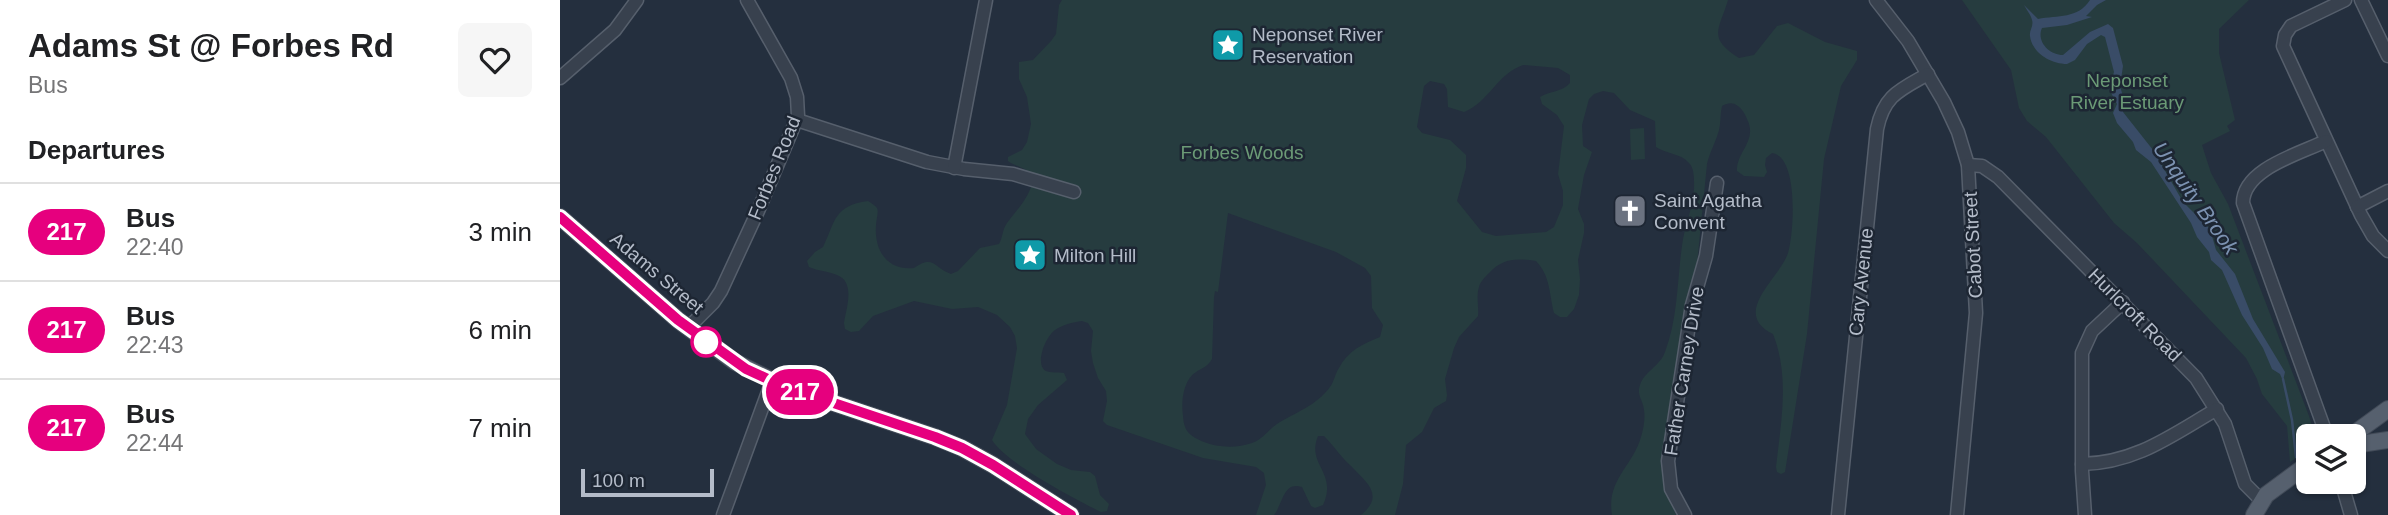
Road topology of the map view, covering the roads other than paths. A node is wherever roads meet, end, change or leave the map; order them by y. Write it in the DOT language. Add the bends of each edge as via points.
graph roads {
  1 [pos="638,0"];
  2 [pos="747,0"];
  3 [pos="986,0"];
  4 [pos="1876,0"];
  5 [pos="2345,0"];
  6 [pos="2361,0"];
  7 [pos="2388,56"];
  8 [pos="1928,74"];
  9 [pos="560,78"];
  10 [pos="797,121"];
  11 [pos="2326,141"];
  12 [pos="1968,165"];
  13 [pos="954,168"];
  14 [pos="1717,183"];
  15 [pos="2388,191"];
  16 [pos="1073,192"];
  17 [pos="2357,207"];
  18 [pos="560,217"];
  19 [pos="2388,251"];
  20 [pos="2123,302"];
  21 [pos="688,328"];
  22 [pos="772,381"];
  23 [pos="2217,409"];
  24 [pos="2388,409"];
  25 [pos="2323,424"];
  26 [pos="2366,425"];
  27 [pos="2388,440"];
  28 [pos="2366,443"];
  29 [pos="2082,464"];
  30 [pos="2296,472"];
  31 [pos="2345,494"];
  32 [pos="2258,508"];
  33 [pos="723,515"];
  34 [pos="1071,515"];
  35 [pos="1685,515"];
  36 [pos="1838,515"];
  37 [pos="1957,515"];
  38 [pos="2085,515"];
  39 [pos="2351,515"];
  1 -- 9 [label="street" via="609,36"];
  2 -- 10 [label="street, Forbes Road" via="791,78"];
  3 -- 13 [label="street"];
  4 -- 8 [label="street, Cabot Street"];
  5 -- 11 [label="street" via="2291,26 2283,40"];
  6 -- 7 [label="street"];
  8 -- 12 [label="street, Cabot Street" via="1952,117"];
  8 -- 36 [label="street, Cary Avenue" via="1890,97 1877,129"];
  10 -- 13 [label="street"];
  10 -- 21 [label="street, Forbes Road" via="721,291"];
  11 -- 17 [label="street"];
  11 -- 25 [label="street" via="2257,175 2246,188 2243,203"];
  12 -- 20 [label="street, Hurlcroft Road" via="1993,173"];
  12 -- 37 [label="street, Cabot Street" via="1977,303"];
  13 -- 16 [label="street" via="1013,174"];
  14 -- 35 [label="street, Father Carney Drive" via="1668,461 1671,489"];
  15 -- 17 [label="street"];
  17 -- 19 [label="street" via="2373,236"];
  18 -- 21 [label="main road, Adams Street"];
  20 -- 23 [label="street, Hurlcroft Road" via="2189,370"];
  20 -- 29 [label="street" via="2092,331 2084,347"];
  21 -- 22 [label="main road, Adams Street" via="735,362"];
  22 -- 33 [label="street"];
  22 -- 34 [label="main road, Adams Street" via="962,448"];
  23 -- 29 [label="street" via="2132,456"];
  23 -- 32 [label="street, Hurlcroft Road"];
  24 -- 26 [label="main road"];
  27 -- 28 [label="main road"];
  29 -- 38 [label="street"];
  30 -- 32 [label="main road"];
  31 -- 39 [label="street"];
}
